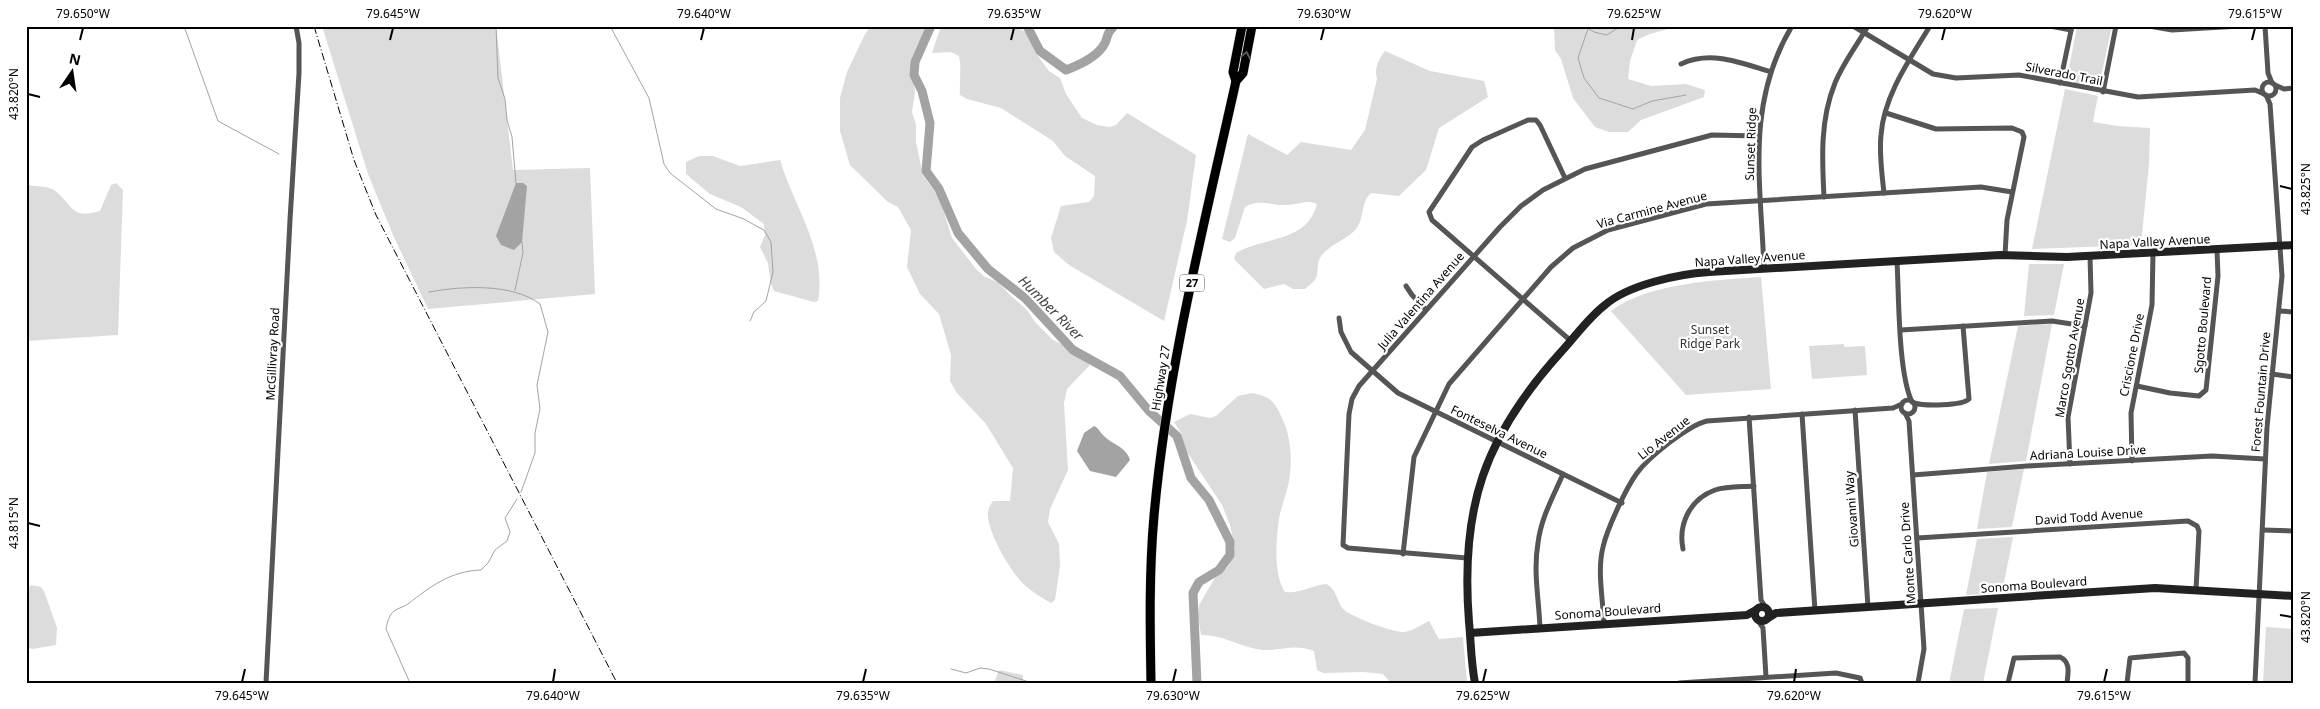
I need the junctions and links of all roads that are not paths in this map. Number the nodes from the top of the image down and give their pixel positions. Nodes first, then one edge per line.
1 (296, 26) edge
2 (1242, 26) edge
3 (1252, 26) edge
4 (1792, 26) edge
5 (1853, 26) edge
6 (1868, 26) edge
7 (1930, 26) edge
8 (2050, 26) edge
9 (2116, 26) edge
10 (2149, 26) edge
11 (2240, 26) edge
12 (2266, 26) edge
13 (2072, 28) edge
14 (1864, 33) junction
15 (1910, 60) junction
16 (1681, 64) dead end
17 (1771, 72) junction
18 (2268, 73) junction
19 (1236, 81) junction
20 (2060, 83) junction
21 (2274, 84) junction
22 (2264, 85) junction
23 (2284, 88) junction
24 (2294, 88) edge
25 (2255, 90) junction
26 (2103, 92) junction
27 (2274, 94) junction
28 (2265, 95) junction
29 (2270, 104) junction
30 (1886, 113) junction
31 (1759, 136) junction
32 (1565, 178) junction
33 (2012, 192) junction
34 (1884, 193) junction
35 (1824, 197) junction
36 (1760, 201) junction
37 (2280, 245) junction
38 (2294, 245) edge
39 (2217, 250) junction
40 (2153, 253) junction
41 (2005, 255) junction
42 (1474, 256) junction
43 (2090, 256) junction
44 (1897, 261) junction
45 (1764, 269) junction
46 (1406, 286) dead end
47 (1522, 299) junction
48 (1426, 310) junction
49 (2279, 310) junction
50 (2294, 312) edge
51 (1339, 318) dead end
52 (1963, 326) junction
53 (2085, 326) junction
54 (1901, 330) junction
55 (1571, 342) junction
56 (1372, 371) junction
57 (2272, 374) junction
58 (2294, 376) edge
59 (2137, 386) junction
60 (1907, 392) junction
61 (1903, 403) junction
62 (1913, 403) junction
63 (1924, 406) junction
64 (1892, 408) junction
65 (1855, 410) junction
66 (1435, 412) junction
67 (1913, 412) junction
68 (1904, 413) junction
69 (1802, 414) junction
70 (1749, 417) junction
71 (1909, 421) junction
72 (1496, 442) junction
73 (2266, 459) junction
74 (2132, 461) junction
75 (2070, 464) junction
76 (1563, 474) junction
77 (1912, 475) junction
78 (1754, 486) junction
79 (1622, 503) junction
80 (2263, 530) junction
81 (2294, 531) edge
82 (1917, 538) junction
83 (1683, 549) dead end
84 (1403, 554) junction
85 (1467, 558) junction
86 (2196, 590) junction
87 (2259, 594) junction
88 (2294, 596) edge
89 (1761, 600) junction
90 (1921, 604) junction
91 (1868, 607) junction
92 (1766, 609) junction
93 (1815, 610) junction
94 (1776, 613) junction
95 (1756, 614) junction
96 (1767, 618) junction
97 (1604, 624) junction
98 (1540, 628) junction
99 (1763, 628) junction
100 (1470, 633) junction
101 (1766, 677) junction
102 (266, 683) edge
103 (1151, 683) edge
104 (1475, 683) edge
105 (1679, 683) edge
106 (1862, 683) edge
107 (1918, 683) edge
108 (2008, 683) edge
109 (2067, 683) edge
110 (2127, 683) edge
111 (2188, 683) edge
112 (2255, 683) edge

1 - 102 street, McGillivray Road
2 - 19 main road, Highway 27 / 27
19 -> 3 main road, Highway 27 / 27
4 - 17 street, Sunset Ridge
5 - 14 street, Silverado Trail
6 - 14 street
7 - 15 street
8 - 13 street
9 - 26 street
10 - 11 street
12 - 18 street
13 - 20 street
14 - 15 street, Silverado Trail
14 - 35 street
15 - 20 street, Silverado Trail
15 - 30 street
16 - 17 street
17 - 31 street, Sunset Ridge
18 - 21 street
18 - 22 street
19 - 103 main road, Highway 27 / 27
20 - 26 street, Silverado Trail
21 - 22 street, Silverado Trail
21 - 23 street
21 - 27 street
22 - 25 street, Silverado Trail
22 - 28 street
23 - 24 street
23 - 27 street
25 - 26 street, Silverado Trail
25 - 28 street, Silverado Trail
27 - 28 street
27 - 29 street, Forest Fountain Drive
28 - 29 street, Forest Fountain Drive
29 - 37 street, Forest Fountain Drive
30 - 33 street
30 - 34 street
31 - 32 street, Julia Valentina Avenue
31 - 36 street, Sunset Ridge
32 - 42 street, Julia Valentina Avenue
32 - 42 street
33 - 34 street, Via Carmine Avenue
33 - 41 street
34 - 35 street, Via Carmine Avenue
35 - 36 street, Via Carmine Avenue
36 - 45 street, Sunset Ridge
36 - 47 street, Via Carmine Avenue
37 - 38 street, Napa Valley Avenue
37 - 39 street, Napa Valley Avenue
37 - 49 street, Forest Fountain Drive
39 - 40 street, Napa Valley Avenue
39 - 59 street, Sgotto Boulevard
40 - 43 street, Napa Valley Avenue
40 - 59 street, Criscione Drive
41 - 43 street, Napa Valley Avenue
41 - 44 street, Napa Valley Avenue
42 - 47 street
42 - 48 street, Julia Valentina Avenue
43 - 53 street, Marco Sgotto Avenue
44 - 45 street, Napa Valley Avenue
44 - 54 street
45 - 55 street, Napa Valley Avenue
46 - 48 street
47 - 55 street
47 - 66 street, Via Carmine Avenue
48 - 56 street, Julia Valentina Avenue
49 - 50 street
49 - 57 street, Forest Fountain Drive
51 - 56 street, Fonteselva Avenue
52 - 53 street
52 - 54 street
52 - 63 street
53 - 75 street, Marco Sgotto Avenue
54 - 60 street
55 - 72 street, Napa Valley Avenue
56 - 66 street, Fonteselva Avenue
56 - 84 street, Julia Valentina Avenue
57 - 58 street
57 - 73 street, Forest Fountain Drive
59 - 74 street, Criscione Drive
60 - 61 street
60 - 62 street
61 - 62 street
61 - 64 street, Lio Avenue
61 - 68 street, Monte Carlo Drive
62 - 63 street
62 - 67 street
63 - 67 street
64 - 65 street, Lio Avenue
64 - 68 street, Lio Avenue
65 - 69 street, Lio Avenue
65 - 91 street, Giovanni Way
66 - 72 street, Fonteselva Avenue
66 - 84 street, Via Carmine Avenue
67 - 68 street, Lio Avenue
67 - 71 street, Monte Carlo Drive
68 - 71 street, Monte Carlo Drive
69 - 70 street, Lio Avenue
69 - 93 street
70 - 78 street
70 - 79 street, Lio Avenue
71 - 77 street, Monte Carlo Drive
72 - 76 street, Fonteselva Avenue
72 - 85 street, Napa Valley Avenue
73 - 74 street, Adriana Louise Drive
73 - 80 street, Forest Fountain Drive
74 - 75 street, Adriana Louise Drive
75 - 77 street, Adriana Louise Drive
76 - 79 street, Fonteselva Avenue
76 - 98 street
77 - 82 street, Monte Carlo Drive
78 - 83 street
78 - 89 street
79 - 97 street, Lio Avenue
80 - 81 street
80 - 87 street, Forest Fountain Drive
82 - 86 street, David Todd Avenue
82 - 90 street, Monte Carlo Drive
84 - 85 street, Julia Valentina Avenue
85 - 100 street, Napa Valley Avenue
86 - 87 street, Sonoma Boulevard
86 - 90 street, Sonoma Boulevard
87 - 88 street, Sonoma Boulevard
87 - 112 street, Forest Fountain Drive
89 - 92 street
89 - 95 street
90 - 91 street, Sonoma Boulevard
90 - 107 street, Monte Carlo Drive
91 - 93 street, Sonoma Boulevard
92 - 94 street, Sonoma Boulevard
92 - 95 street
92 - 96 street
93 - 94 street, Sonoma Boulevard
94 - 96 street, Sonoma Boulevard
95 - 96 street
95 - 97 street, Sonoma Boulevard
95 - 99 street
96 - 99 street
97 - 98 street, Sonoma Boulevard
98 - 100 street, Sonoma Boulevard
99 - 101 street
100 - 104 street, Napa Valley Avenue
101 - 105 street
101 - 106 street
108 - 109 street
110 - 111 street

